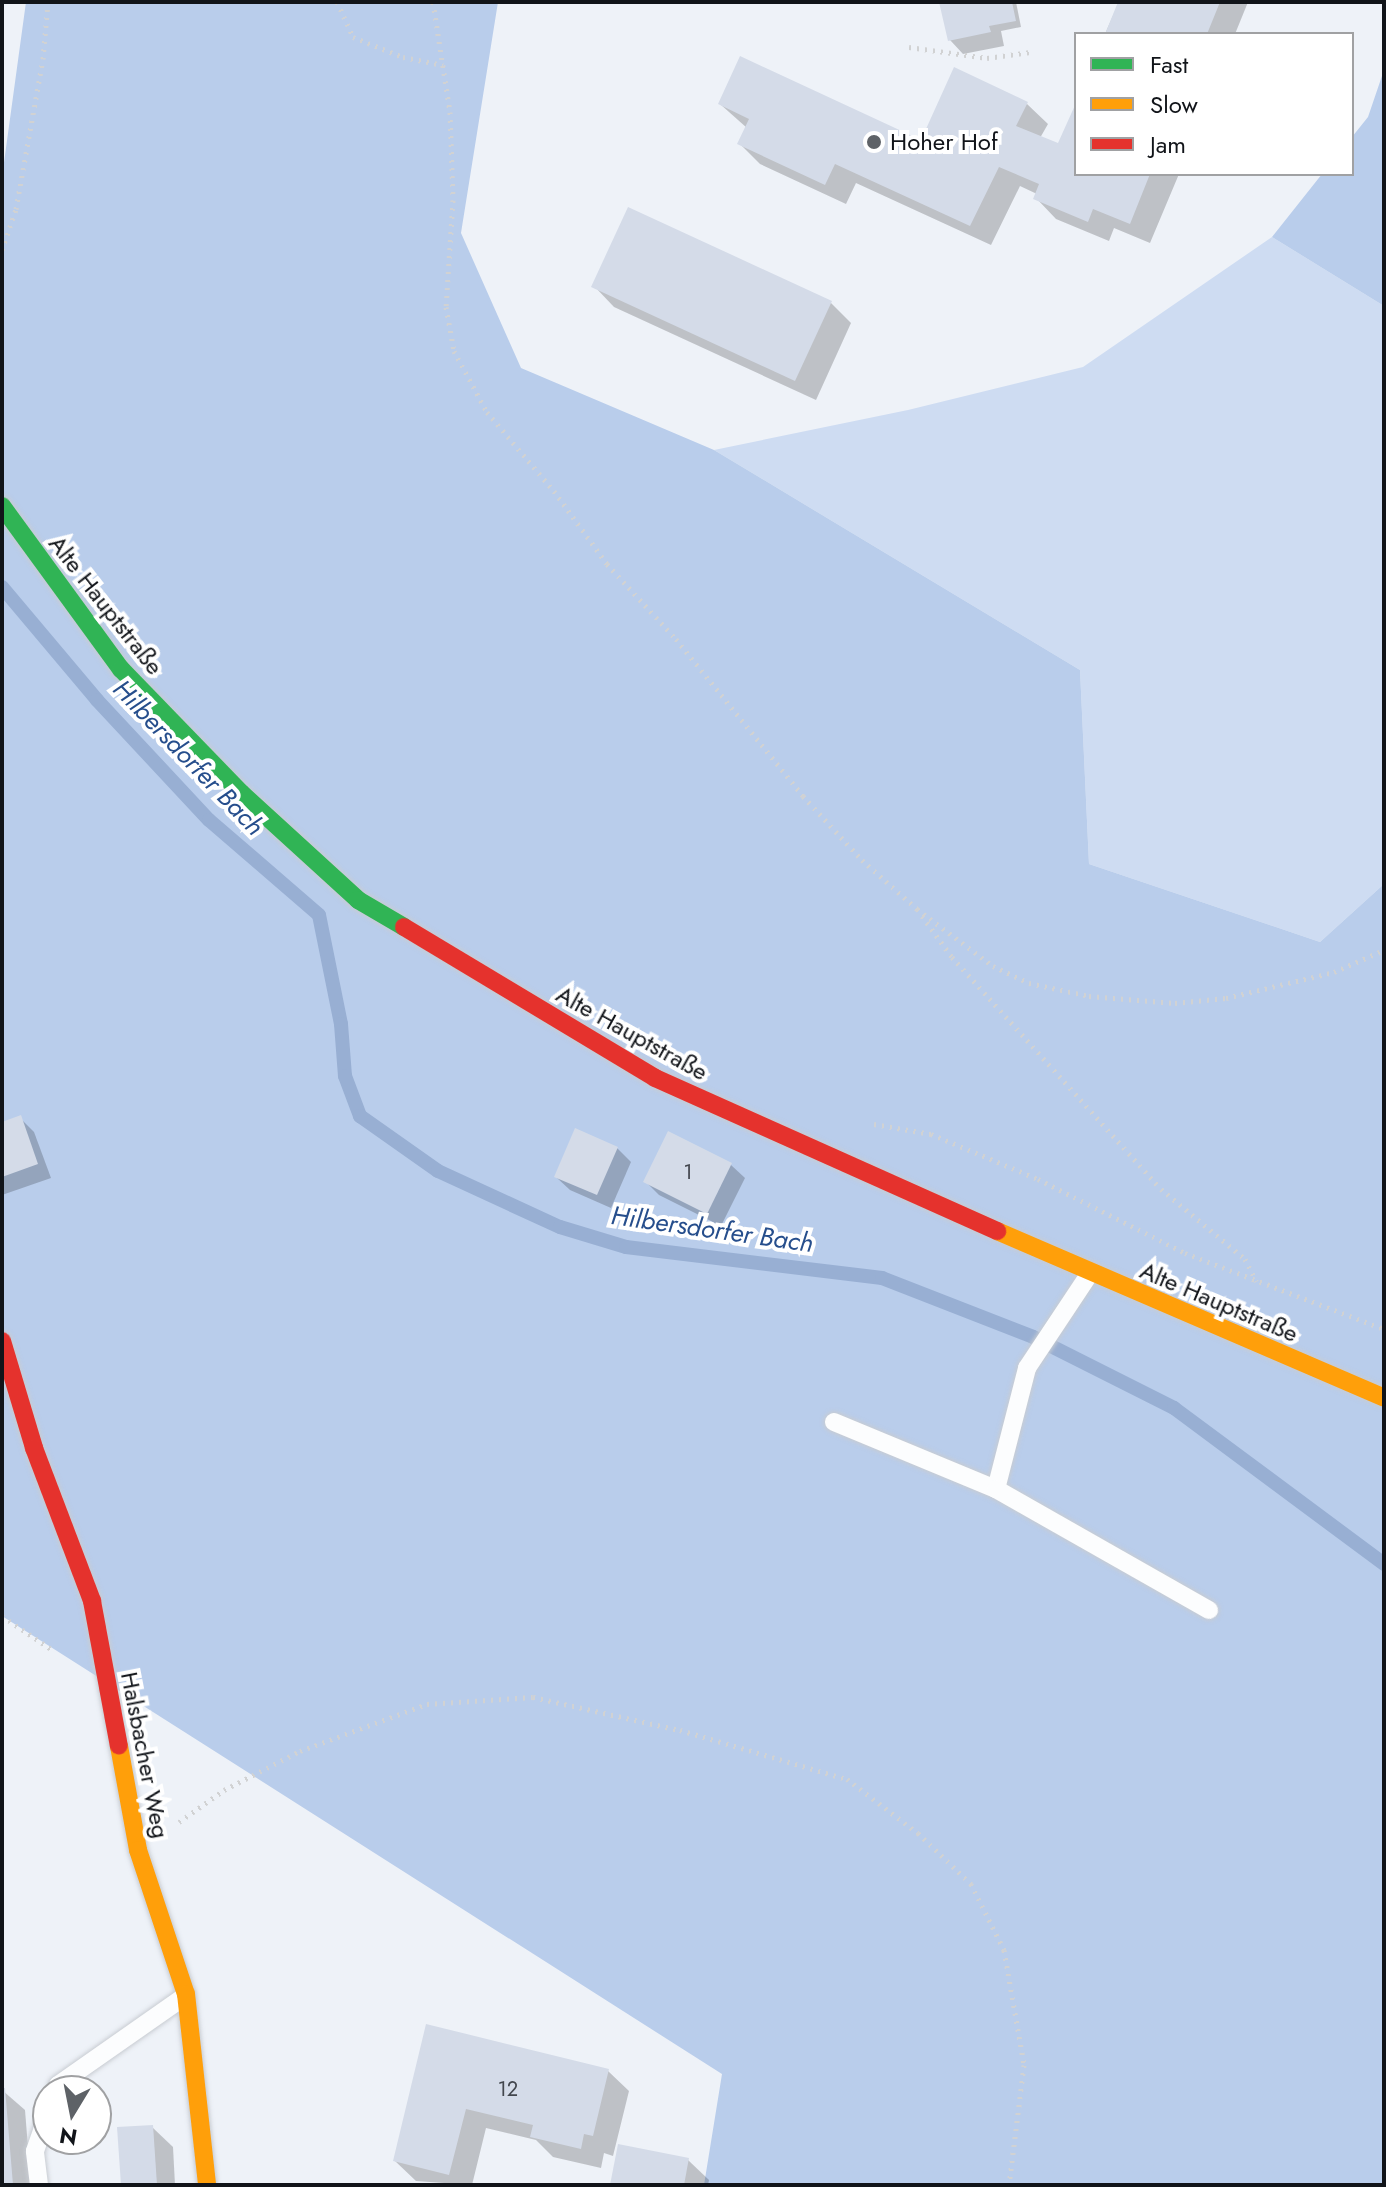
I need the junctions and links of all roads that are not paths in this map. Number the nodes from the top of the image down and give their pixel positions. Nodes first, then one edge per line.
1 (2, 506) edge
2 (1090, 1273) junction
3 (2, 1341) edge
4 (1384, 1398) edge
5 (834, 1422) dead end
6 (996, 1489) junction
7 (1209, 1610) dead end
8 (186, 1994) junction
9 (72, 2075) edge
10 (35, 2155) edge
11 (39, 2185) edge
12 (207, 2185) edge

1 - 2 main road, Alte Hauptstraße
2 - 4 main road, Alte Hauptstraße
2 - 6 lane
3 - 8 main road, Halsbacher Weg
5 - 6 lane
6 - 7 lane
8 - 9 lane
8 - 12 main road, Halsbacher Weg
10 - 11 lane

